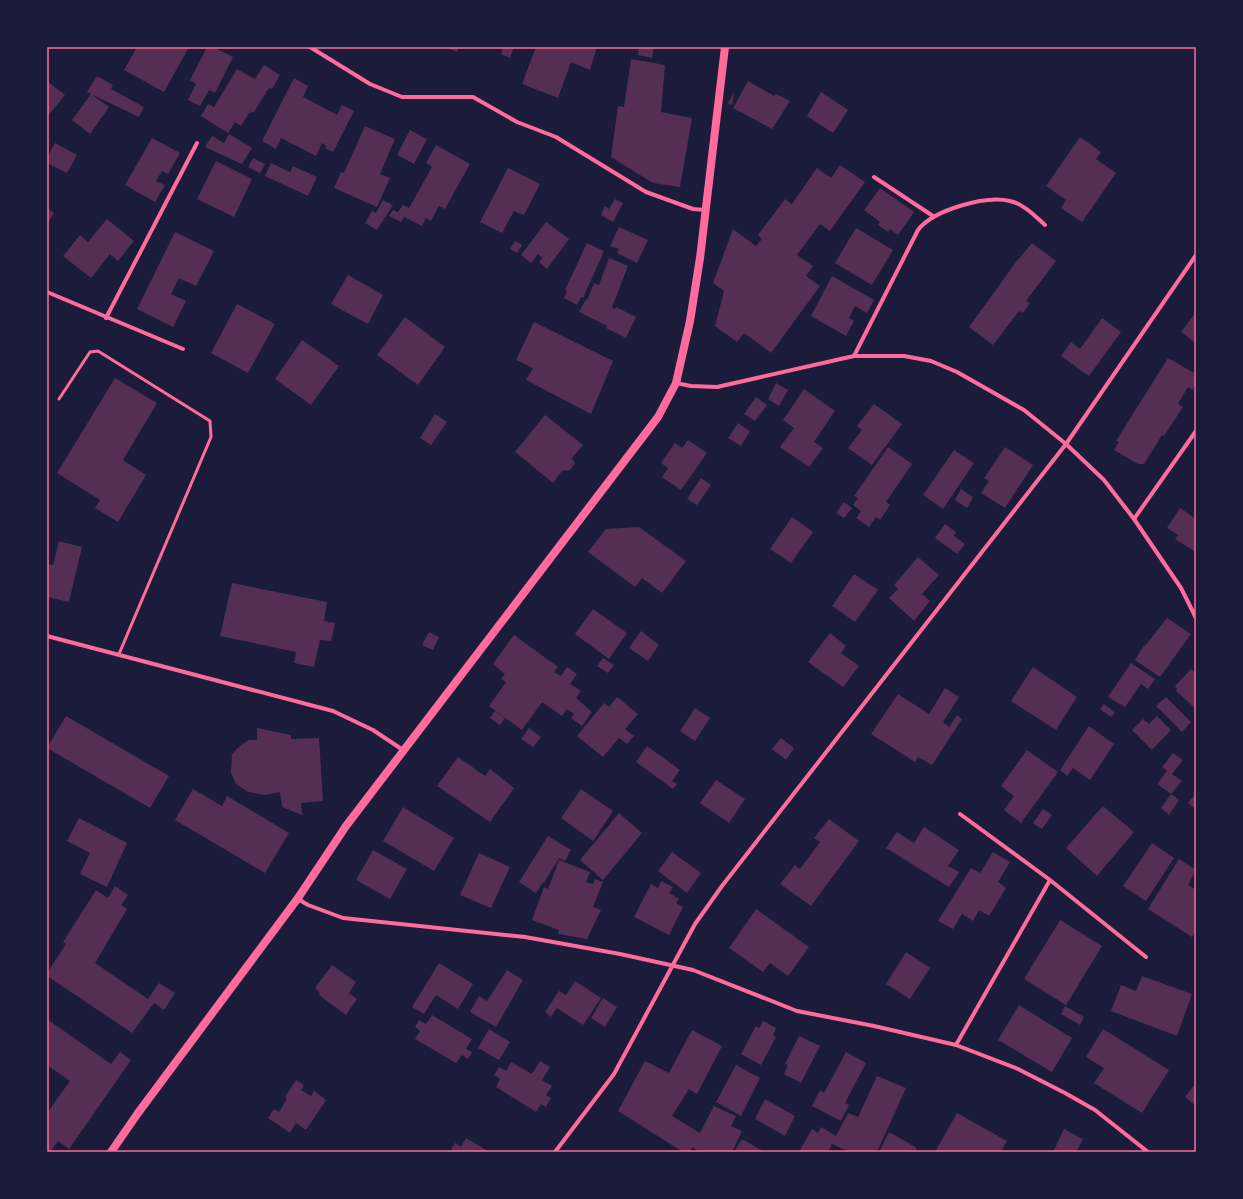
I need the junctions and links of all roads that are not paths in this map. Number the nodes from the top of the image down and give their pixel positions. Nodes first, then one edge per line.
1 (310, 47) edge
2 (725, 47) edge
3 (197, 143) dead end
4 (874, 177) dead end
5 (705, 210) junction
6 (933, 216) junction
7 (1045, 225) dead end
8 (1196, 255) edge
9 (47, 292) edge
10 (106, 318) junction
11 (183, 349) dead end
12 (854, 356) junction
13 (676, 383) junction
14 (59, 399) dead end
15 (1196, 431) edge
16 (1066, 444) junction
17 (1134, 519) junction
18 (1196, 618) edge
19 (47, 636) edge
20 (119, 654) junction
21 (403, 750) junction
22 (960, 814) dead end
23 (1050, 880) junction
24 (298, 898) junction
25 (1146, 957) dead end
26 (672, 966) junction
27 (956, 1045) junction
28 (111, 1152) edge
29 (555, 1152) edge
30 (1148, 1152) edge

1 - 5 street
2 - 5 main road
3 - 10 street
4 - 6 street
5 - 13 main road
6 - 7 street
6 - 12 street
8 - 16 street
9 - 10 street
10 - 11 street
12 - 13 street
12 - 16 street
13 - 21 main road
14 - 20 lane
15 - 17 street
16 - 17 street
16 - 26 street
17 - 18 street
19 - 20 street
20 - 21 street
21 - 24 main road
22 - 23 street
23 - 25 street
23 - 27 street
24 - 26 street
24 - 28 main road
26 - 27 street
26 - 29 street
27 - 30 street

